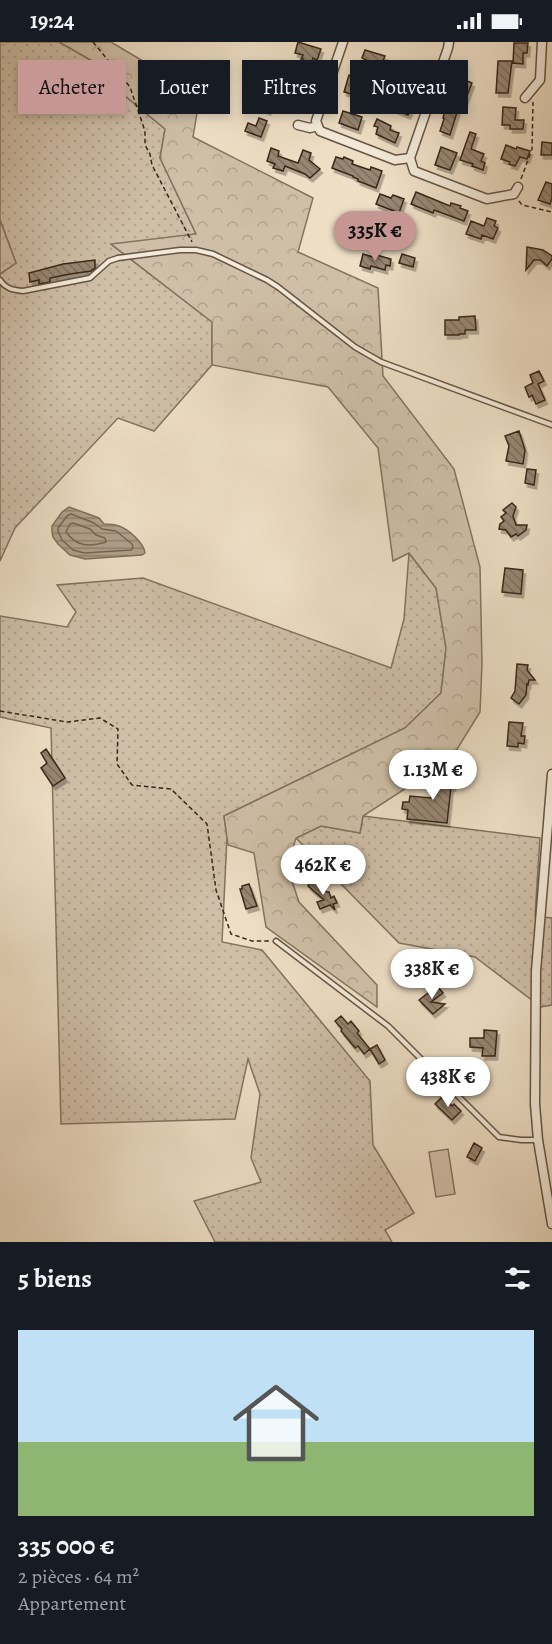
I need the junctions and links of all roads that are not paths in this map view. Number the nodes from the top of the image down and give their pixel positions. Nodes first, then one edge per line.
1 (343, 42) edge
2 (449, 42) edge
3 (542, 42) edge
4 (527, 95) road end
5 (298, 125) dead end
6 (319, 128) junction
7 (410, 158) junction
8 (516, 190) road end
9 (0, 280) edge
10 (552, 425) edge
11 (552, 774) edge
12 (276, 941) road end
13 (538, 1140) junction
14 (552, 1224) edge

1 - 6 street
2 - 7 street
3 - 4 street
5 - 6 street
6 - 7 street
7 - 8 street
9 - 10 lane
11 - 13 street
12 - 13 lane
13 - 14 street

